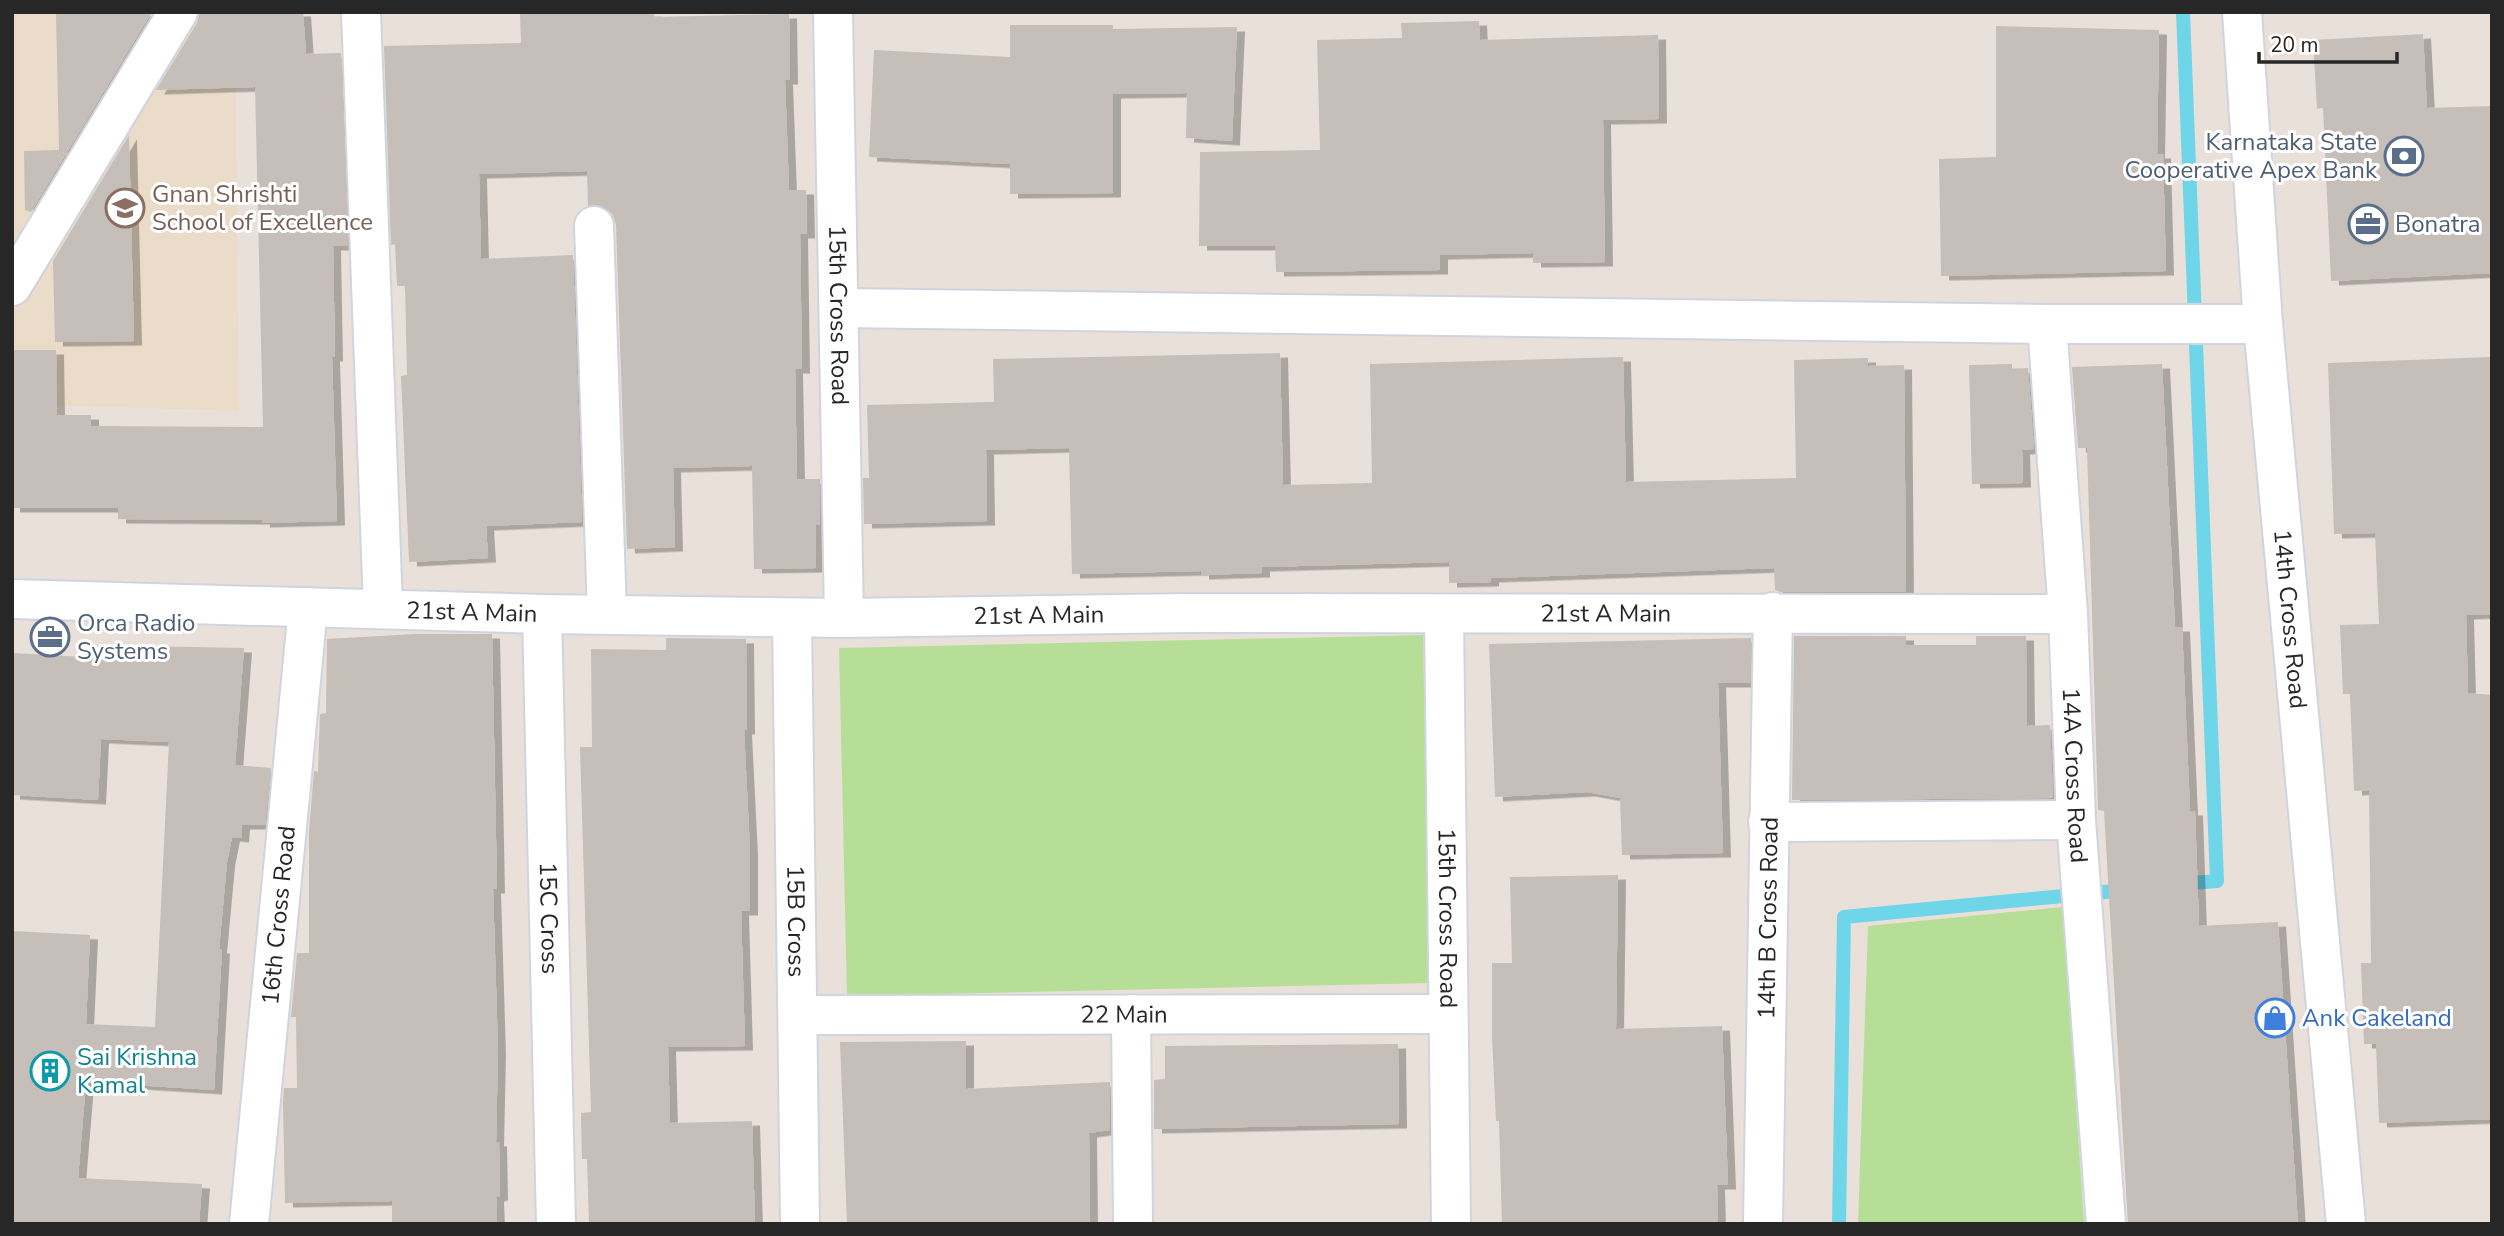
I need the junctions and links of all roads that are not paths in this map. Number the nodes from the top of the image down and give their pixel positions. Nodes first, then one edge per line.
1 (178, 12) edge
2 (361, 12) edge
3 (833, 12) edge
4 (2242, 12) edge
5 (594, 226) dead end
6 (12, 286) edge
7 (839, 308) junction
8 (2047, 324) junction
9 (2263, 324) junction
10 (12, 599) edge
11 (308, 607) junction
12 (383, 608) junction
13 (1773, 612) junction
14 (542, 614) junction
15 (607, 614) junction
16 (1444, 614) junction
17 (2068, 614) junction
18 (792, 618) junction
19 (844, 618) junction
20 (2076, 820) junction
21 (1768, 822) junction
22 (1130, 1014) junction
23 (1448, 1014) junction
24 (798, 1015) junction
25 (248, 1224) edge
26 (556, 1224) edge
27 (800, 1224) edge
28 (1133, 1224) edge
29 (1451, 1224) edge
30 (1763, 1224) edge
31 (2106, 1224) edge
32 (2346, 1224) edge

1 - 6 street
2 - 12 street
3 - 7 street, 15th Cross Road
4 - 9 street, 14th Cross Road
5 - 15 street
7 - 8 street
7 - 19 street, 15th Cross Road
8 - 9 street
8 - 17 street, 14A Cross Road
9 - 32 street, 14th Cross Road
10 - 11 street, 21st A Main
11 - 12 street, 21st A Main
11 - 25 street, 16th Cross Road
12 - 14 street, 21st A Main
13 - 16 street, 21st A Main
13 - 17 street, 21st A Main
13 - 21 street, 14th B Cross Road
14 - 15 street, 21st A Main
14 - 26 street, 15C Cross
15 - 18 street, 21st A Main
16 - 19 street, 21st A Main
16 - 23 street, 15th Cross Road
17 - 20 street, 14A Cross Road
18 - 19 street, 21st A Main
18 - 24 street, 15B Cross
20 - 21 street
20 - 31 street, 14A Cross Road
21 - 30 street, 14th B Cross Road
22 - 23 street, 22 Main
22 - 24 street, 22 Main
22 - 28 street
23 - 29 street, 15th Cross Road
24 - 27 street, 15B Cross

